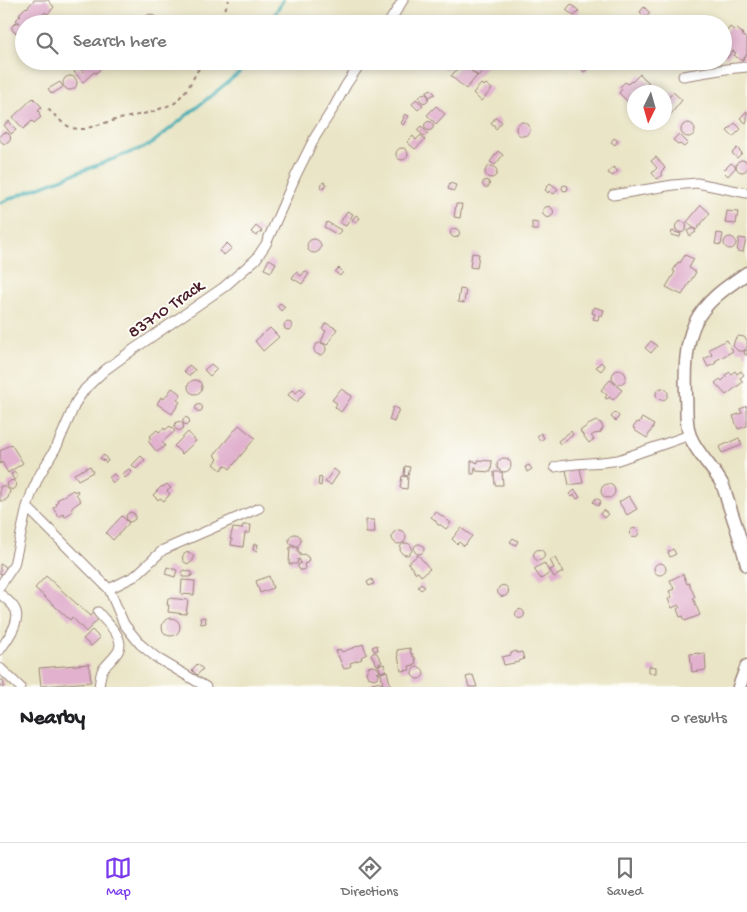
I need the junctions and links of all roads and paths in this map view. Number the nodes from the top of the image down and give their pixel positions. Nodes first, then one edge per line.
1 (229, 0) edge
2 (403, 0) edge
3 (223, 15) edge
4 (394, 15) edge
5 (747, 67) edge
6 (732, 68) edge
7 (198, 70) edge
8 (356, 70) edge
9 (720, 70) edge
10 (683, 76) dead end
11 (48, 109) dead end
12 (747, 193) edge
13 (613, 195) dead end
14 (747, 273) edge
15 (690, 435) junction
16 (555, 467) dead end
17 (26, 507) junction
18 (258, 508) dead end
19 (747, 564) edge
20 (0, 586) edge
21 (109, 589) junction
22 (0, 594) edge
23 (98, 612) dead end
24 (0, 650) edge
25 (747, 667) edge
26 (0, 668) edge
27 (20, 687) edge
28 (99, 687) edge
29 (206, 687) edge
30 (739, 687) edge

1 - 3 path
2 - 4 street
5 - 6 street
7 - 11 path
8 - 17 street, 83710 Track
9 - 10 street
12 - 13 street
14 - 15 street
15 - 16 street
15 - 19 street
17 - 20 street, 83710 Track
17 - 21 street
18 - 21 street
21 - 29 street
22 - 24 street
23 - 28 street
25 - 30 street
26 - 27 street

